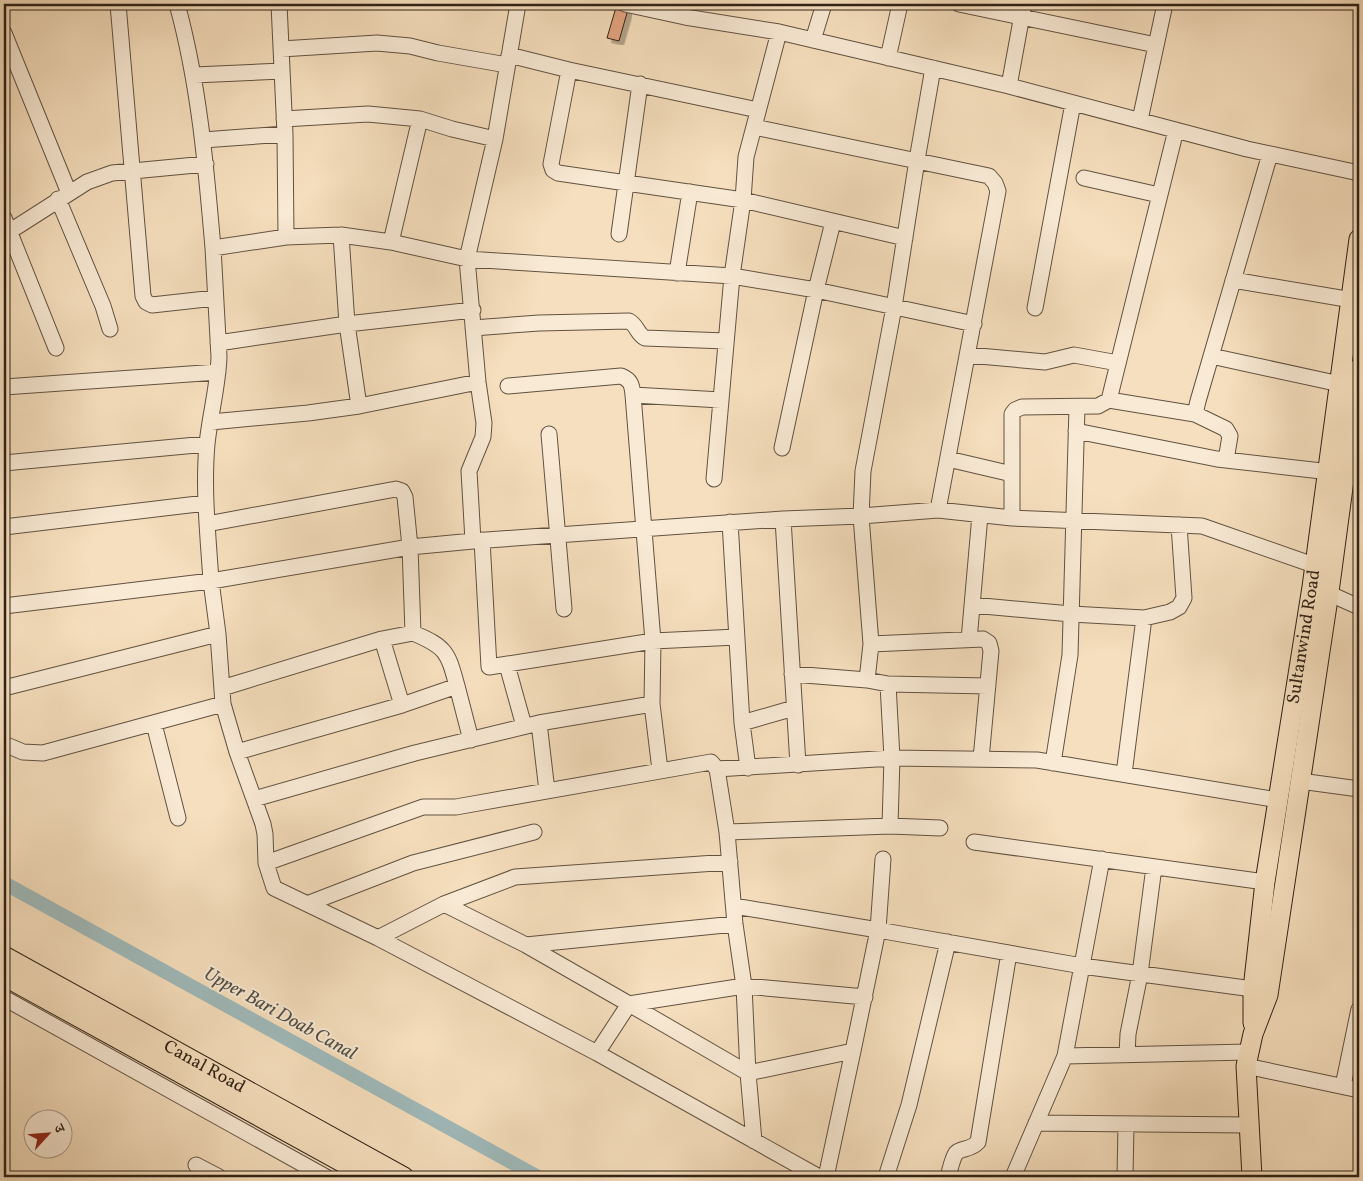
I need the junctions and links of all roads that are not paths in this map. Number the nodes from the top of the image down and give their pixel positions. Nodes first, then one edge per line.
1 (118, 4) edge
2 (176, 4) edge
3 (279, 4) edge
4 (518, 4) edge
5 (625, 4) edge
6 (824, 4) edge
7 (900, 4) edge
8 (959, 4) edge
9 (1164, 4) edge
10 (1023, 10) edge
11 (779, 32) junction
12 (4, 33) edge
13 (814, 40) junction
14 (1156, 45) junction
15 (281, 49) junction
16 (888, 58) junction
17 (508, 60) junction
18 (933, 68) junction
19 (569, 70) junction
20 (282, 71) junction
21 (194, 75) junction
22 (640, 84) junction
23 (1008, 86) junction
24 (1073, 103) junction
25 (758, 110) junction
26 (420, 119) junction
27 (1140, 120) junction
28 (284, 127) junction
29 (754, 127) junction
30 (1176, 130) junction
31 (495, 139) junction
32 (203, 140) junction
33 (1270, 154) junction
34 (917, 160) junction
35 (206, 164) junction
36 (132, 172) junction
37 (1359, 173) edge
38 (1084, 178) dead end
39 (626, 182) junction
40 (690, 192) junction
41 (1160, 195) junction
42 (64, 196) junction
43 (742, 200) junction
44 (4, 218) edge
45 (833, 222) junction
46 (7, 234) edge
47 (619, 234) dead end
48 (341, 235) junction
49 (286, 237) junction
50 (905, 238) junction
51 (1359, 239) edge
52 (391, 242) junction
53 (213, 248) junction
54 (467, 259) junction
55 (1357, 272) edge
56 (677, 273) junction
57 (732, 276) junction
58 (1233, 280) junction
59 (816, 290) junction
60 (215, 298) junction
61 (1352, 300) junction
62 (894, 308) junction
63 (1035, 308) dead end
64 (473, 310) junction
65 (347, 324) junction
66 (974, 324) junction
67 (473, 328) junction
68 (110, 329) dead end
69 (726, 341) junction
70 (218, 343) junction
71 (56, 348) dead end
72 (968, 355) junction
73 (1211, 356) junction
74 (1118, 363) junction
75 (1359, 368) edge
76 (218, 372) junction
77 (478, 382) junction
78 (1340, 384) junction
79 (508, 386) dead end
80 (4, 387) edge
81 (633, 395) junction
82 (721, 400) junction
83 (1109, 400) junction
84 (359, 406) junction
85 (1077, 406) junction
86 (1195, 414) junction
87 (211, 422) junction
88 (1076, 431) junction
89 (549, 434) dead end
90 (208, 444) junction
91 (782, 448) dead end
92 (948, 459) junction
93 (1226, 460) junction
94 (4, 464) edge
95 (1336, 472) junction
96 (1012, 474) junction
97 (714, 479) dead end
98 (206, 503) junction
99 (938, 510) junction
100 (980, 515) junction
101 (860, 516) junction
102 (1012, 518) junction
103 (783, 519) junction
104 (1074, 521) junction
105 (730, 522) junction
106 (207, 524) junction
107 (1179, 525) junction
108 (4, 527) edge
109 (643, 529) junction
110 (558, 534) junction
111 (478, 540) junction
112 (410, 547) junction
113 (1323, 569) junction
114 (211, 581) junction
115 (1320, 590) junction
116 (972, 605) junction
117 (4, 606) edge
118 (1359, 607) edge
119 (564, 609) dead end
120 (1071, 614) junction
121 (1144, 618) junction
122 (413, 633) junction
123 (218, 634) junction
124 (737, 637) junction
125 (382, 639) junction
126 (969, 640) junction
127 (653, 641) junction
128 (871, 644) junction
129 (507, 664) junction
130 (792, 674) junction
131 (867, 680) junction
132 (888, 684) junction
133 (458, 686) junction
134 (988, 686) junction
135 (4, 688) edge
136 (222, 688) junction
137 (223, 704) junction
138 (402, 704) junction
139 (652, 704) junction
140 (794, 708) junction
141 (539, 723) junction
142 (742, 723) junction
143 (154, 724) junction
144 (524, 726) junction
145 (471, 740) junction
146 (4, 744) edge
147 (237, 752) junction
148 (892, 758) junction
149 (981, 759) junction
150 (1053, 763) junction
151 (798, 764) junction
152 (748, 768) junction
153 (717, 769) junction
154 (660, 770) junction
155 (1124, 774) junction
156 (1300, 781) junction
157 (1359, 789) edge
158 (547, 791) junction
159 (254, 799) junction
160 (1278, 800) junction
161 (178, 818) dead end
162 (890, 826) junction
163 (940, 828) dead end
164 (534, 832) dead end
165 (727, 832) junction
166 (974, 842) dead end
167 (883, 859) dead end
168 (1102, 859) junction
169 (730, 862) junction
170 (266, 863) junction
171 (1154, 866) junction
172 (1265, 882) junction
173 (307, 904) junction
174 (444, 904) junction
175 (734, 906) junction
176 (735, 924) junction
177 (878, 930) junction
178 (378, 938) junction
179 (948, 942) junction
180 (526, 945) junction
181 (1009, 954) junction
182 (4, 956) edge
183 (1082, 966) junction
184 (1140, 974) junction
185 (4, 976) edge
186 (744, 986) junction
187 (1253, 990) junction
188 (864, 996) junction
189 (4, 998) edge
190 (629, 1004) junction
191 (1359, 1008) edge
192 (1253, 1034) junction
193 (853, 1051) junction
194 (597, 1053) junction
195 (1127, 1055) junction
196 (1065, 1056) junction
197 (1248, 1059) junction
198 (748, 1073) junction
199 (1344, 1086) junction
200 (1359, 1090) edge
201 (1036, 1123) junction
202 (1126, 1124) junction
203 (1249, 1125) junction
204 (754, 1141) junction
205 (196, 1165) dead end
206 (219, 1177) edge
207 (326, 1177) edge
208 (369, 1177) edge
209 (404, 1177) edge
210 (819, 1177) edge
211 (826, 1177) edge
212 (886, 1177) edge
213 (948, 1177) edge
214 (1013, 1177) edge
215 (1125, 1177) edge
216 (1252, 1177) edge

1 - 36 street
2 - 21 street
3 - 15 street
4 - 17 street
5 - 11 street
6 - 13 street
7 - 16 street
8 - 10 street
9 - 14 street
10 - 14 street
10 - 23 street
11 - 13 street
11 - 25 street
12 - 42 street
13 - 16 street
14 - 27 street
15 - 17 street
15 - 20 street
16 - 18 street
17 - 19 street
17 - 31 street
18 - 23 street
18 - 34 street
19 - 22 street
19 - 39 street
20 - 21 street
20 - 28 street
21 - 32 street
22 - 25 street
22 - 39 street
23 - 24 street
24 - 27 street
24 - 63 street
25 - 29 street
26 - 28 street
26 - 31 street
26 - 52 street
27 - 30 street
28 - 32 street
28 - 49 street
29 - 34 street
29 - 43 street
30 - 33 street
30 - 41 street
31 - 54 street
32 - 35 street
33 - 37 street
33 - 58 street
34 - 50 street
34 - 66 street
35 - 36 street
35 - 53 street
36 - 42 street
36 - 60 street
38 - 41 street
39 - 40 street
39 - 47 street
40 - 43 street
40 - 56 street
41 - 74 street
42 - 46 street
42 - 68 street
43 - 45 street
43 - 57 street
44 - 46 street
45 - 50 street
45 - 59 street
46 - 71 street
48 - 49 street
48 - 52 street
48 - 65 street
49 - 53 street
50 - 62 street
51 - 55 main road, Sultanwind Road
52 - 54 street
53 - 60 street
54 - 56 street
54 - 64 street
55 - 61 main road, Sultanwind Road
56 - 57 street
57 - 59 street
57 - 69 street
58 - 61 street
58 - 73 street
59 - 62 street
59 - 91 street
60 - 70 street
61 - 78 main road, Sultanwind Road
62 - 66 street
62 - 101 street
64 - 65 street
64 - 67 street
65 - 70 street
65 - 84 street
66 - 72 street
67 - 69 street
67 - 77 street
69 - 82 street
70 - 76 street
72 - 74 street
72 - 92 street
73 - 78 street
73 - 86 street
74 - 83 street
75 - 95 main road
76 - 80 street
76 - 87 street
77 - 84 street
77 - 111 street
78 - 95 main road, Sultanwind Road
79 - 81 street
81 - 82 street
81 - 109 street
82 - 97 street
83 - 85 street
83 - 86 street
84 - 87 street
85 - 88 street
85 - 96 street
86 - 93 street
87 - 90 street
88 - 93 street
88 - 104 street
89 - 110 street
90 - 94 street
90 - 98 street
92 - 96 street
92 - 99 street
93 - 95 street
95 - 113 main road, Sultanwind Road
96 - 102 street
98 - 106 street
98 - 108 street
99 - 100 street
99 - 101 street
100 - 102 street
100 - 116 street
101 - 103 street
101 - 128 street
102 - 104 street
103 - 105 street
103 - 130 street
104 - 107 street
104 - 120 street
105 - 109 street
105 - 124 street
106 - 112 street
106 - 114 street
107 - 113 street
107 - 121 street
109 - 110 street
109 - 127 street
110 - 111 street
110 - 119 street
111 - 112 street
111 - 129 street
112 - 114 street
112 - 122 street
113 - 115 main road, Sultanwind Road
114 - 117 street
114 - 123 street
115 - 118 street
115 - 156 main road
115 - 160 main road, Sultanwind Road
116 - 120 street
116 - 126 street
120 - 121 street
120 - 150 street
121 - 155 street
122 - 125 street
122 - 133 street
123 - 135 street
123 - 136 street
124 - 127 street
124 - 142 street
125 - 136 street
125 - 138 street
126 - 128 street
126 - 134 street
127 - 129 street
127 - 139 street
128 - 131 street
129 - 144 street
130 - 131 street
130 - 140 street
131 - 132 street
132 - 134 street
132 - 148 street
133 - 138 street
133 - 145 street
134 - 149 street
136 - 137 street
137 - 143 street
137 - 147 street
138 - 147 street
139 - 141 street
139 - 154 street
140 - 142 street
140 - 151 street
141 - 144 street
141 - 158 street
142 - 152 street
143 - 146 street
143 - 161 street
144 - 145 street
145 - 159 street
147 - 159 street
148 - 149 street
148 - 151 street
148 - 162 street
149 - 150 street
150 - 155 street
151 - 152 street
152 - 153 street
153 - 154 street
153 - 165 street
154 - 158 street
155 - 160 street
156 - 157 street
156 - 192 main road
158 - 170 street
159 - 170 street
160 - 172 main road, Sultanwind Road
162 - 163 street
162 - 165 street
164 - 173 street
165 - 169 street
166 - 168 street
167 - 177 street
168 - 171 street
168 - 183 street
169 - 174 street
169 - 175 street
170 - 173 street
171 - 172 street
171 - 184 street
172 - 187 main road, Sultanwind Road
173 - 178 street
174 - 178 street
174 - 180 street
175 - 176 street
175 - 177 street
176 - 180 street
176 - 186 street
177 - 179 street
177 - 188 street
178 - 194 street
179 - 181 street
179 - 212 street
180 - 190 street
181 - 183 street
181 - 213 street
182 - 209 main road, Canal Road
183 - 184 street
183 - 196 street
184 - 187 street
184 - 195 street
185 - 208 main road, Canal Road
186 - 188 street
186 - 190 street
186 - 198 street
187 - 192 main road, Sultanwind Road
188 - 193 street
189 - 207 street
190 - 194 street
190 - 198 street
191 - 199 street
192 - 197 main road
193 - 198 street
193 - 211 street
194 - 204 street
195 - 196 street
195 - 197 street
196 - 201 street
197 - 199 street
197 - 203 main road
198 - 204 street
199 - 200 street
201 - 202 street
201 - 214 street
202 - 203 street
202 - 215 street
203 - 216 main road
204 - 210 street
205 - 206 street

